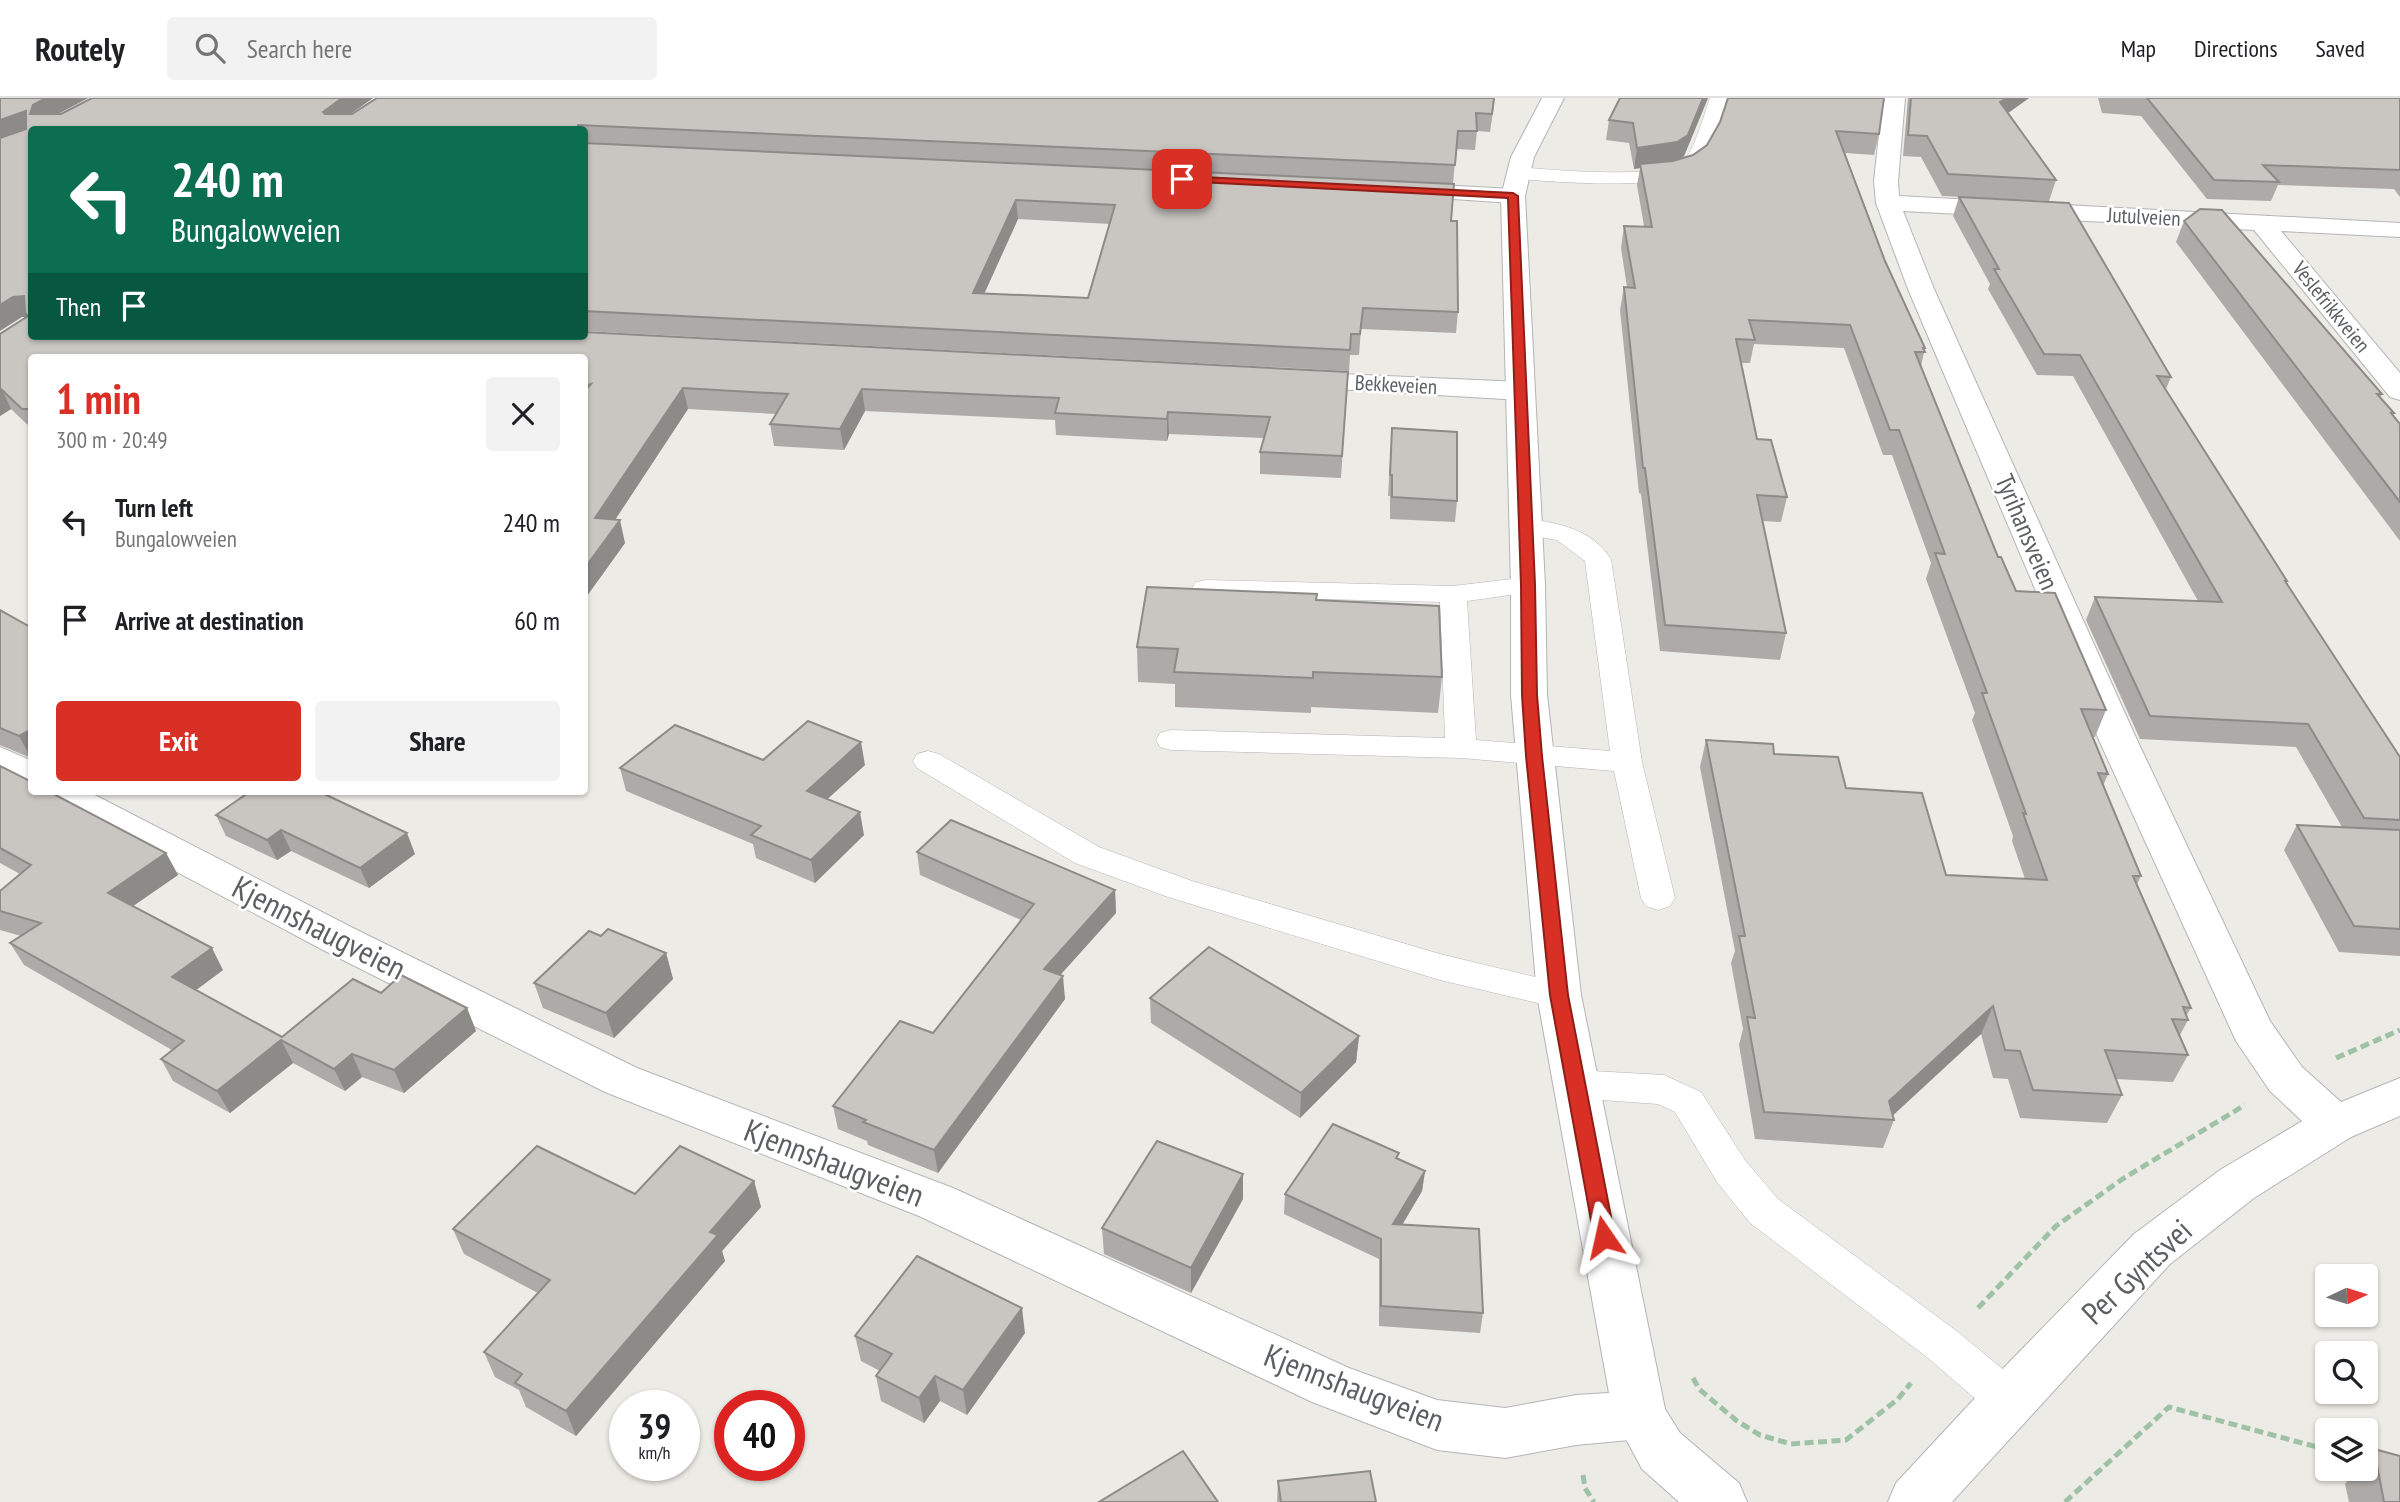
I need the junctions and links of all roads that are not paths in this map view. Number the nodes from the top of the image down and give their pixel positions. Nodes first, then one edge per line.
1 (1553, 98) edge
2 (1719, 98) edge
3 (1895, 98) edge
4 (1514, 184) junction
5 (1375, 189) edge
6 (1888, 203) junction
7 (2262, 224) junction
8 (2400, 230) edge
9 (1276, 379) edge
10 (2396, 381) edge
11 (1521, 391) junction
12 (1526, 527) junction
13 (1528, 585) junction
14 (1206, 588) edge
15 (1453, 594) junction
16 (1171, 740) dead end
17 (1461, 748) junction
18 (1534, 756) junction
19 (0, 760) edge
20 (928, 761) dead end
21 (1627, 762) junction
22 (28, 775) edge
23 (65, 795) edge
24 (1658, 898) dead end
25 (1559, 995) junction
26 (1574, 1084) junction
27 (2400, 1096) edge
28 (2335, 1124) junction
29 (2008, 1400) junction
30 (1640, 1415) junction
31 (1719, 1502) edge
32 (1916, 1502) edge

1 - 4 street
2 - 4 lane
3 - 6 street, Tyrihansveien
4 - 5 street
4 - 11 street
6 - 7 street, Jutulveien
6 - 28 street, Tyrihansveien
7 - 8 street, Jutulveien
7 - 10 street, Veslefrikkveien
9 - 11 street, Bekkeveien
11 - 12 street
12 - 13 street
12 - 21 lane
13 - 15 lane
13 - 18 street
14 - 15 lane
15 - 17 lane
16 - 17 lane
17 - 18 lane
18 - 21 lane
18 - 25 street
19 - 22 street
20 - 25 lane
21 - 24 lane
23 - 30 street, Kjennshaugveien
25 - 26 street
26 - 29 lane
26 - 30 street
27 - 28 street, Per Gyntsvei
28 - 29 street, Per Gyntsvei
29 - 32 street, Per Gyntsvei
30 - 31 street

